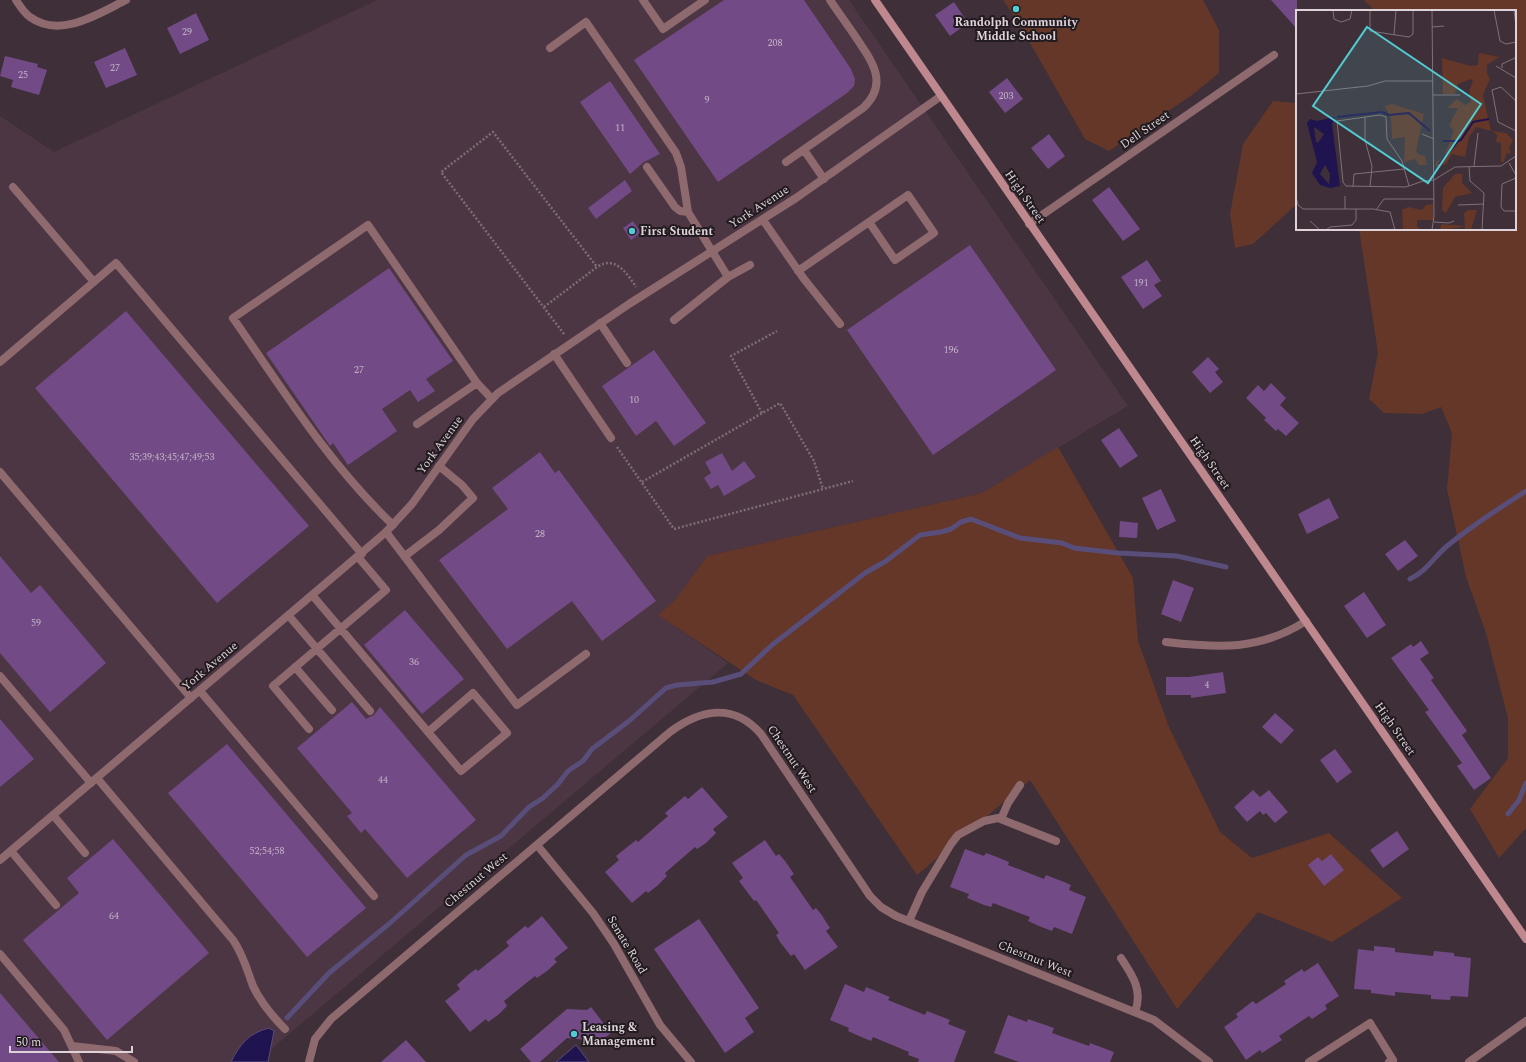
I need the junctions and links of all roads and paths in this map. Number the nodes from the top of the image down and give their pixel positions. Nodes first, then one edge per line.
1 (16, 0) edge
2 (126, 0) edge
3 (643, 0) edge
4 (705, 0) edge
5 (830, 0) edge
6 (875, 0) edge
7 (550, 48) dead end
8 (1274, 55) dead end
9 (941, 96) junction
10 (804, 150) junction
11 (786, 162) dead end
12 (647, 167) dead end
13 (824, 179) junction
14 (14, 187) dead end
15 (688, 212) junction
16 (763, 220) junction
17 (868, 222) junction
18 (1029, 224) junction
19 (712, 252) junction
20 (750, 265) dead end
21 (597, 267) junction
22 (798, 271) junction
23 (728, 277) junction
24 (94, 282) junction
25 (641, 296) junction
26 (544, 307) junction
27 (674, 320) dead end
28 (600, 323) junction
29 (840, 324) dead end
30 (777, 331) dead end
31 (570, 343) junction
32 (554, 354) junction
33 (0, 362) edge
34 (627, 363) dead end
35 (477, 383) junction
36 (492, 399) junction
37 (762, 413) junction
38 (417, 424) dead end
39 (611, 438) joint
40 (439, 466) junction
41 (0, 472) edge
42 (853, 481) dead end
43 (642, 482) junction
44 (823, 489) junction
45 (393, 525) junction
46 (386, 532) junction
47 (360, 556) junction
48 (405, 556) junction
49 (313, 596) junction
50 (289, 616) junction
51 (1306, 621) junction
52 (341, 629) junction
53 (1166, 642) dead end
54 (317, 648) junction
55 (586, 654) dead end
56 (295, 667) junction
57 (0, 676) edge
58 (200, 691) junction
59 (191, 698) junction
60 (332, 710) dead end
61 (370, 711) dead end
62 (309, 729) dead end
63 (428, 732) junction
64 (94, 781) junction
65 (1020, 785) dead end
66 (53, 815) junction
67 (1001, 819) junction
68 (1056, 841) dead end
69 (537, 844) junction
70 (11, 851) junction
71 (85, 853) dead end
72 (0, 860) edge
73 (374, 896) dead end
74 (56, 904) dead end
75 (909, 921) junction
76 (1526, 939) edge
77 (0, 954) edge
78 (1121, 958) dead end
79 (1135, 1012) junction
80 (1526, 1021) edge
81 (285, 1029) dead end
82 (72, 1046) junction
83 (80, 1062) edge
84 (134, 1062) edge
85 (309, 1062) edge
86 (691, 1062) edge
87 (1209, 1062) edge
88 (1309, 1062) edge
89 (1390, 1062) edge
90 (1469, 1062) edge

1 - 2 street
3 - 4 street
5 - 10 street
6 - 9 main road, High Street
7 - 15 street
8 - 18 street, Dell Street
9 - 13 street, York Avenue
9 - 18 main road, High Street
10 - 11 street
10 - 13 street
12 - 15 street
13 - 16 street, York Avenue
14 - 24 street
15 - 19 street
16 - 19 street, York Avenue
16 - 22 street
17 - 17 street
17 - 22 street
18 - 51 main road, High Street
19 - 23 street
19 - 25 street, York Avenue
20 - 23 street
21 - 25 path
21 - 26 path
21 - 26 path
22 - 29 street
23 - 27 street
24 - 33 street
24 - 47 street
25 - 28 street, York Avenue
26 - 31 path
28 - 31 street, York Avenue
28 - 34 street
30 - 37 path
31 - 32 street, York Avenue
32 - 36 street, York Avenue
32 - 39 street
35 - 36 street
35 - 38 street
35 - 45 street
36 - 40 street, York Avenue
37 - 43 path
37 - 44 path
39 - 43 path
40 - 45 street, York Avenue
40 - 48 street
41 - 59 street
42 - 44 path
43 - 44 path
45 - 46 street, York Avenue
46 - 47 street, York Avenue
46 - 48 street
47 - 49 street, York Avenue
47 - 52 street
48 - 55 street
49 - 50 street, York Avenue
49 - 52 street
50 - 54 street
50 - 58 street, York Avenue
51 - 53 street
51 - 76 main road, High Street
52 - 54 street
52 - 63 street
54 - 56 street
54 - 61 street
56 - 60 street
56 - 62 street
57 - 64 street
58 - 59 street, York Avenue
58 - 73 street
59 - 64 street, York Avenue
63 - 63 street
64 - 66 street, York Avenue
64 - 81 street
65 - 67 street
66 - 70 street, York Avenue
66 - 71 street
67 - 68 street
67 - 75 street
69 - 75 street, Chestnut West
69 - 85 street, Chestnut West
69 - 86 street, Senate Road
70 - 72 street, York Avenue
70 - 74 street
75 - 79 street, Chestnut West
77 - 82 street
78 - 79 street
79 - 87 street, Chestnut West
80 - 90 street
82 - 83 street
82 - 84 street
88 - 89 street

